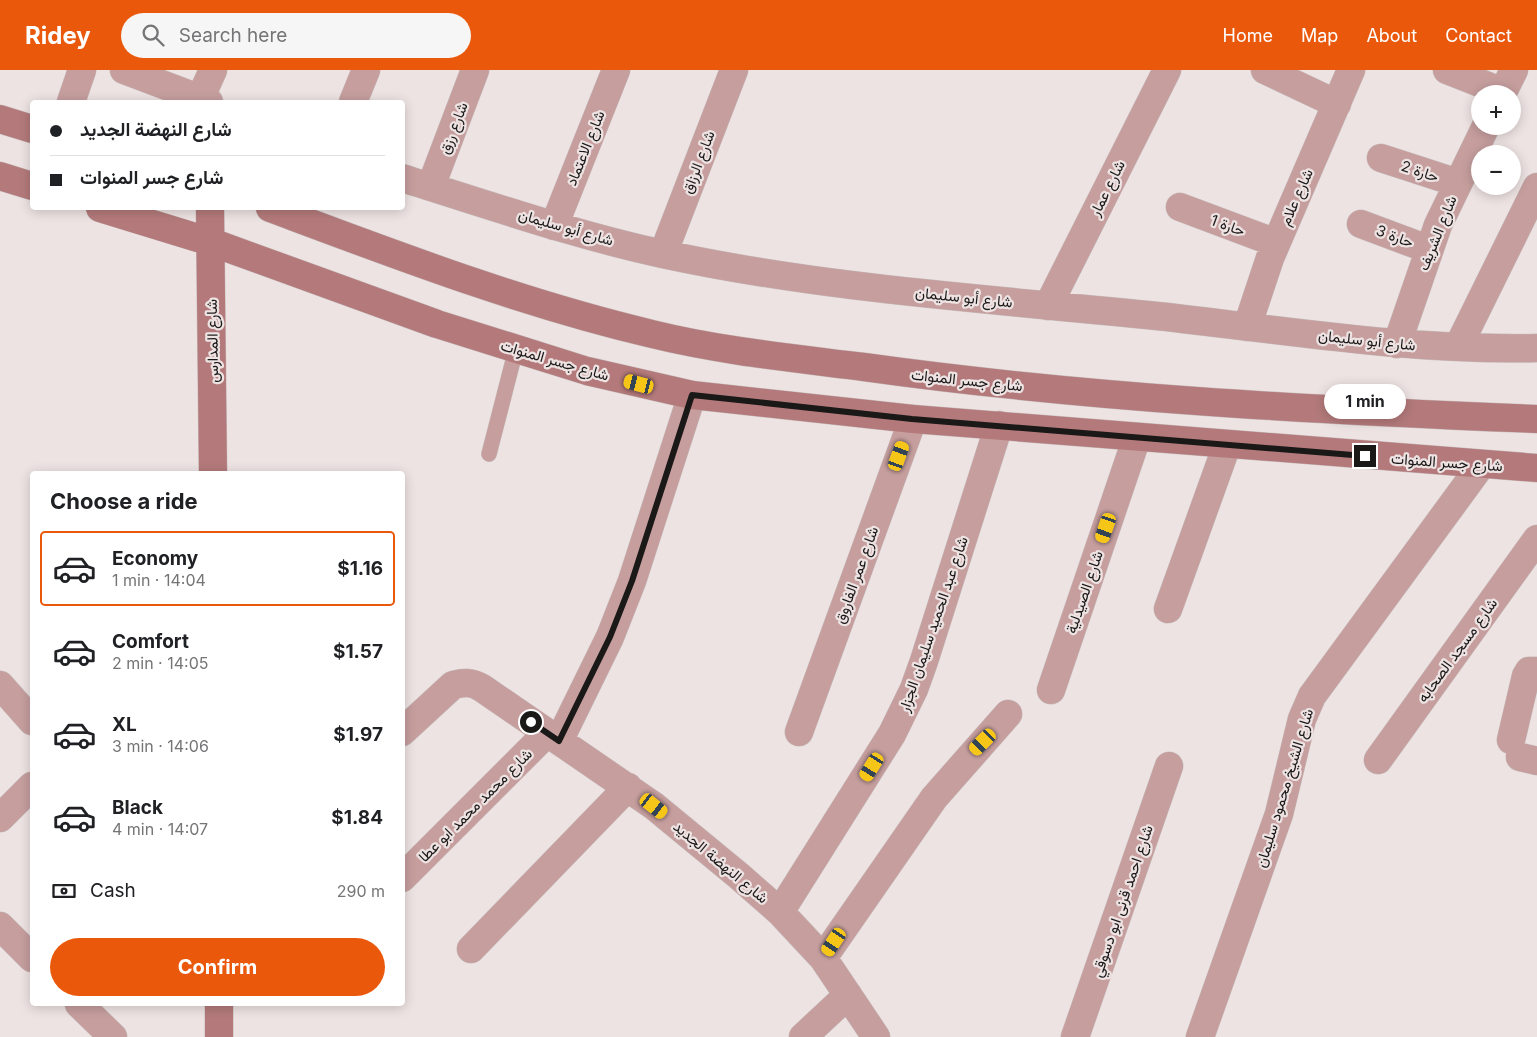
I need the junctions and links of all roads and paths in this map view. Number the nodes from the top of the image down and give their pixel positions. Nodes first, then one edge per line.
1 (82, 70) edge
2 (124, 70) edge
3 (213, 70) edge
4 (366, 70) edge
5 (475, 70) edge
6 (616, 70) edge
7 (734, 70) edge
8 (1166, 70) edge
9 (1265, 70) edge
10 (1351, 70) edge
11 (1447, 70) edge
12 (1506, 85) edge
13 (72, 100) edge
14 (201, 100) edge
15 (204, 100) edge
16 (354, 100) edge
17 (1337, 104) junction
18 (0, 119) edge
19 (30, 128) edge
20 (1482, 135) edge
21 (1381, 158) dead end
22 (0, 176) edge
23 (405, 179) edge
24 (1458, 183) junction
25 (30, 185) edge
26 (431, 186) junction
27 (1537, 187) edge
28 (1180, 207) dead end
29 (106, 210) edge
30 (210, 210) edge
31 (275, 210) edge
32 (1361, 224) dead end
33 (554, 226) junction
34 (210, 242) junction
35 (1276, 242) junction
36 (1428, 249) junction
37 (663, 254) junction
38 (1048, 306) junction
39 (1247, 327) junction
40 (1397, 344) junction
41 (1458, 347) junction
42 (1537, 348) edge
43 (516, 349) junction
44 (692, 395) junction
45 (1537, 418) edge
46 (912, 419) junction
47 (999, 426) junction
48 (1137, 437) junction
49 (1227, 444) junction
50 (489, 454) dead end
51 (1482, 464) junction
52 (1537, 468) edge
53 (214, 471) edge
54 (1537, 539) edge
55 (1168, 608) dead end
56 (1537, 671) edge
57 (1051, 690) dead end
58 (4, 696) edge
59 (1008, 714) dead end
60 (30, 720) edge
61 (405, 729) edge
62 (799, 732) dead end
63 (553, 737) junction
64 (1523, 753) edge
65 (1378, 760) dead end
66 (1169, 766) dead end
67 (628, 787) junction
68 (30, 788) edge
69 (0, 818) edge
70 (405, 875) edge
71 (780, 912) junction
72 (0, 926) edge
73 (471, 949) dead end
74 (30, 956) edge
75 (823, 958) junction
76 (848, 995) junction
77 (81, 1006) edge
78 (219, 1006) edge
79 (872, 1035) edge
80 (113, 1037) edge
81 (219, 1037) edge
82 (803, 1037) edge
83 (1075, 1037) edge
84 (1200, 1037) edge

1 - 13 street
2 - 14 street
3 - 15 street
4 - 16 street
5 - 26 street, شارع رزق
6 - 33 street, شارع الاعتماد
7 - 37 street, شارع الرزاق
8 - 38 street, شارع عمار
9 - 17 street
10 - 17 street, شارع علام
11 - 12 street
17 - 35 street, شارع علام
18 - 19 street
20 - 24 street, شارع الشريف
21 - 24 street, حارة 2
22 - 25 street
23 - 26 street, شارع أبو سليمان
24 - 36 street, شارع الشريف
26 - 33 street, شارع أبو سليمان
27 - 41 street
28 - 35 street, حارة 1
29 - 34 street, شارع جسر المنوات
30 - 34 street, شارع المدارس
31 - 45 street, شارع جسر المنوات
32 - 36 street, حارة 3
33 - 37 street, شارع أبو سليمان
34 - 43 street, شارع جسر المنوات
34 - 53 street, شارع المدارس
35 - 39 street, شارع علام
36 - 40 street, شارع الشريف
37 - 38 street, شارع أبو سليمان
38 - 39 street, شارع أبو سليمان
39 - 40 street, شارع أبو سليمان
40 - 41 street, شارع أبو سليمان
41 - 42 street, شارع أبو سليمان
43 - 44 street, شارع جسر المنوات
43 - 50 lane
44 - 46 street, شارع جسر المنوات
44 - 63 street, شارع محمد محمد ابو عطا
46 - 47 street, شارع جسر المنوات
46 - 62 street, شارع عمر الفاروق
47 - 48 street, شارع جسر المنوات
47 - 71 street, شارع عبد الحميد سليمان الجزار
48 - 49 street, شارع جسر المنوات
48 - 57 street, شارع الصيدلية
49 - 51 street, شارع جسر المنوات
49 - 55 street
51 - 52 street, شارع جسر المنوات
51 - 84 street, شارع الشيخ محمود سليمان
54 - 65 street, شارع مسجد الصحابه
56 - 64 street
58 - 60 street
59 - 75 street
61 - 63 street, شارع النهضة الجديد
63 - 67 street, شارع النهضة الجديد
63 - 70 street, شارع محمد محمد ابو عطا
66 - 83 street, شارع احمد قرنى ابو دسوقي
67 - 71 street, شارع النهضة الجديد
67 - 73 street
68 - 69 street
71 - 75 street, شارع النهضة الجديد
72 - 74 street
75 - 76 street, شارع النهضة الجديد
76 - 79 street, شارع النهضة الجديد
76 - 82 street
77 - 80 street
78 - 81 street

